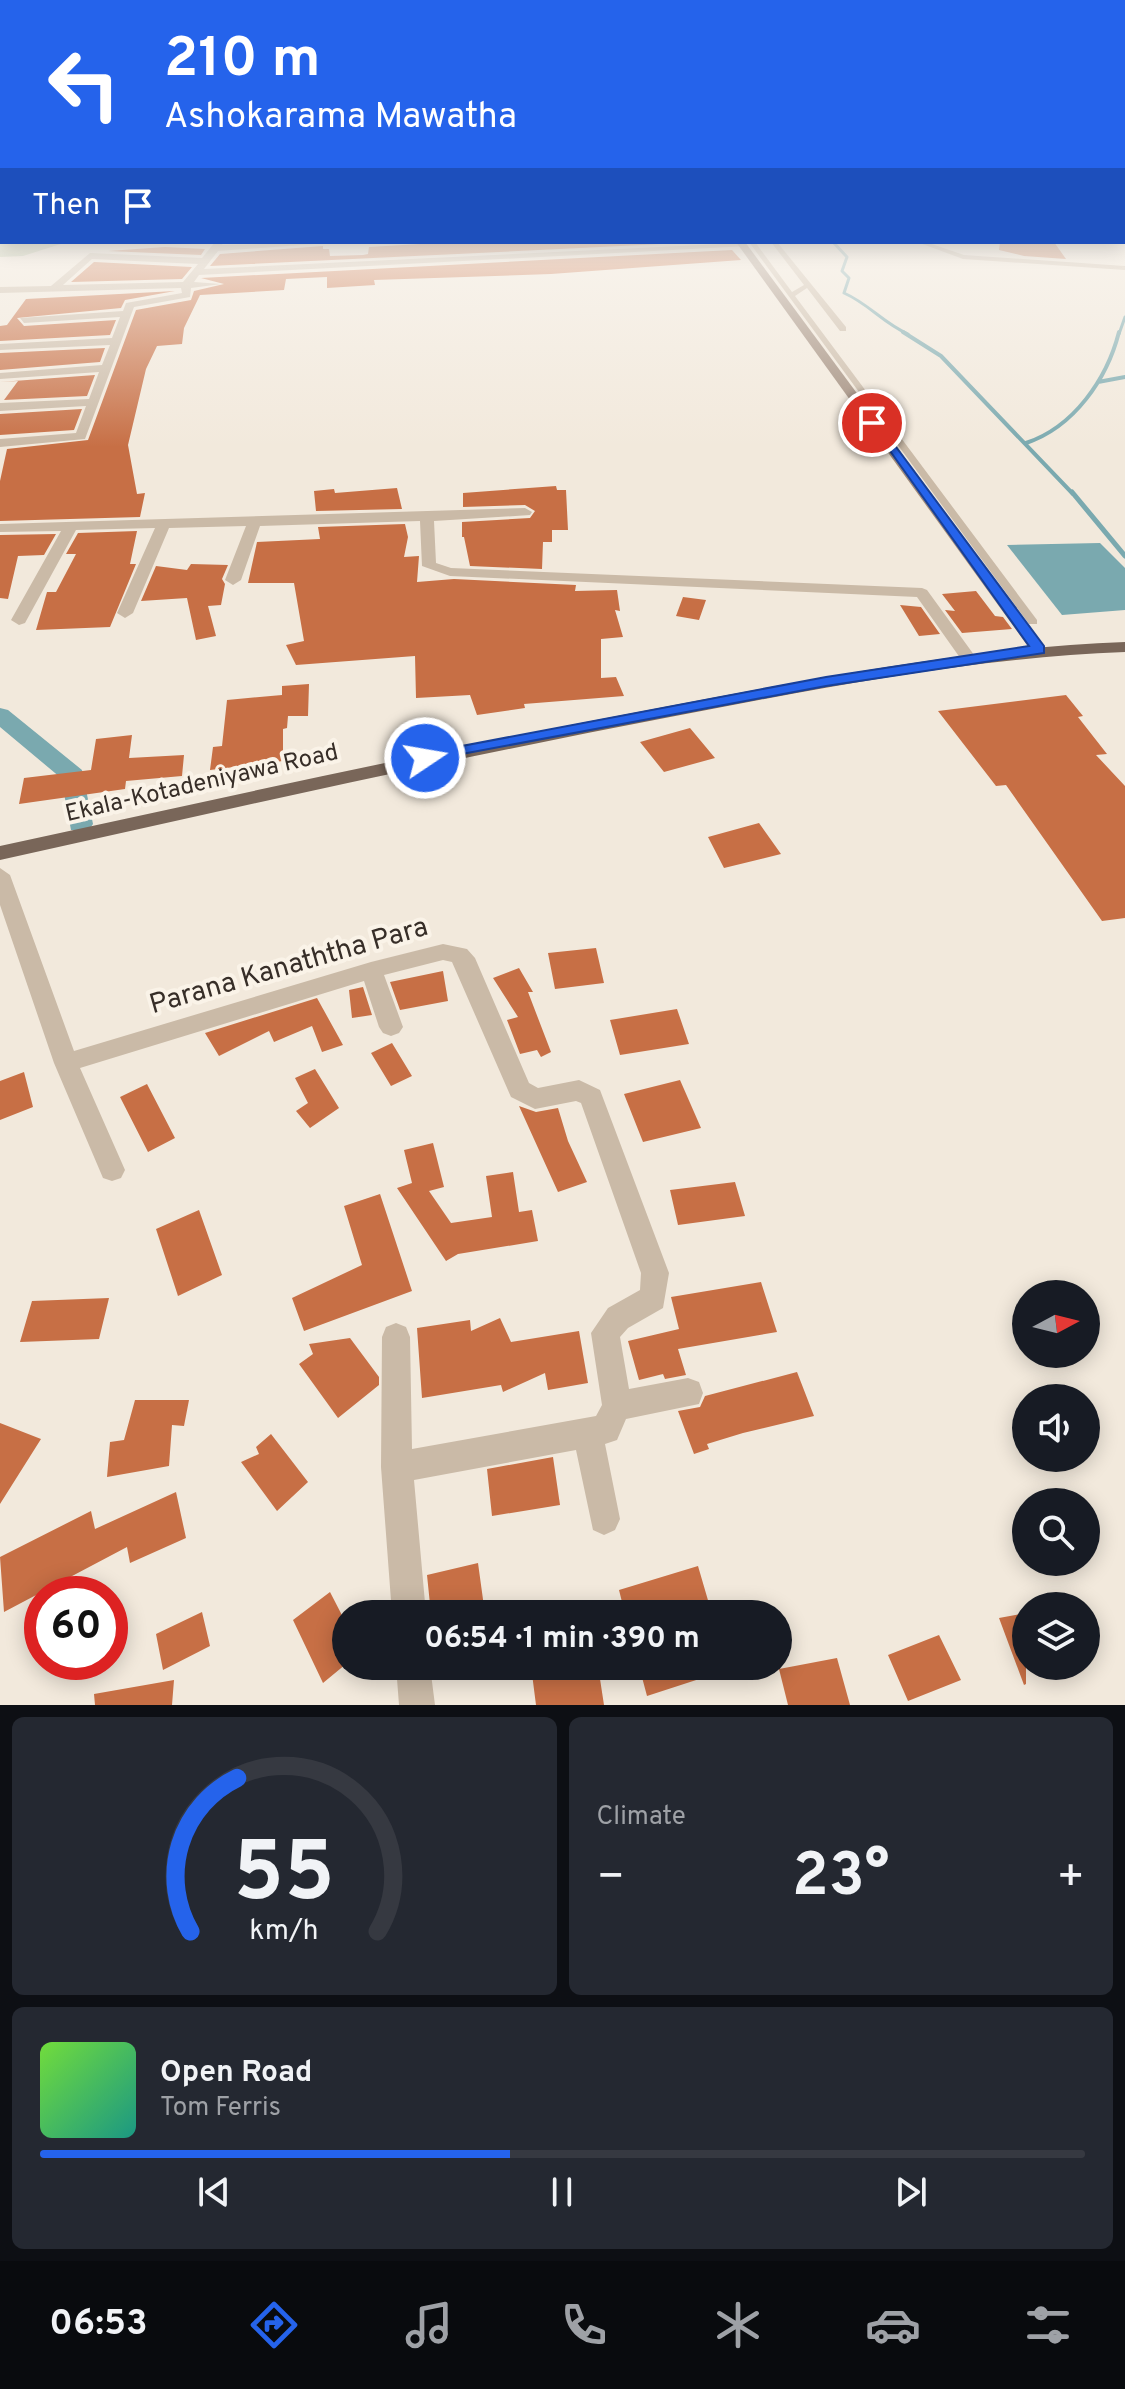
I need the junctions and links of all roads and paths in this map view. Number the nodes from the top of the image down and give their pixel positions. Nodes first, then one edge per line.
1 (55, 288) edge
2 (128, 288) edge
3 (186, 288) edge
4 (777, 288) edge
5 (785, 288) edge
6 (804, 288) edge
7 (810, 288) edge
8 (0, 290) edge
9 (51, 291) junction
10 (792, 295) junction
11 (126, 314) junction
12 (24, 320) dead end
13 (843, 329) dead end
14 (116, 341) junction
15 (0, 347) edge
16 (107, 368) junction
17 (0, 376) edge
18 (94, 402) junction
19 (0, 407) edge
20 (0, 443) edge
21 (525, 512) dead end
22 (427, 517) junction
23 (254, 522) junction
24 (164, 524) junction
25 (71, 526) junction
26 (0, 528) edge
27 (233, 580) dead end
28 (125, 613) dead end
29 (19, 620) dead end
30 (1033, 622) dead end
31 (1125, 647) edge
32 (1038, 649) junction
33 (969, 659) junction
34 (0, 853) edge
35 (0, 875) edge
36 (371, 970) junction
37 (391, 1027) dead end
38 (66, 1063) junction
39 (112, 1170) dead end
40 (396, 1337) dead end
41 (688, 1393) dead end
42 (617, 1406) junction
43 (588, 1433) junction
44 (397, 1467) junction
45 (604, 1519) dead end
46 (408, 1600) edge
47 (414, 1680) edge
48 (417, 1705) edge

1 - 9 street
2 - 9 street
3 - 11 street
4 - 32 street
5 - 10 lane
6 - 10 lane
7 - 13 lane
8 - 9 street
10 - 30 lane
11 - 12 street
11 - 14 street
14 - 15 street
14 - 16 street
16 - 17 street
16 - 18 street
18 - 19 street
18 - 20 street
21 - 22 street
22 - 23 street
22 - 33 street
23 - 24 street
23 - 27 street
24 - 25 street
24 - 28 street
25 - 26 street
25 - 29 street
31 - 32 main road, Ekala-Kotadeniyawa Road
32 - 33 main road, Ekala-Kotadeniyawa Road
33 - 34 main road, Ekala-Kotadeniyawa Road
35 - 38 street
36 - 37 street
36 - 38 street, Parana Kanaththa Para
36 - 42 street, Parana Kanaththa Para
38 - 39 street
40 - 44 street
41 - 42 street
42 - 43 street
43 - 44 street
43 - 45 street
44 - 46 street
47 - 48 street

